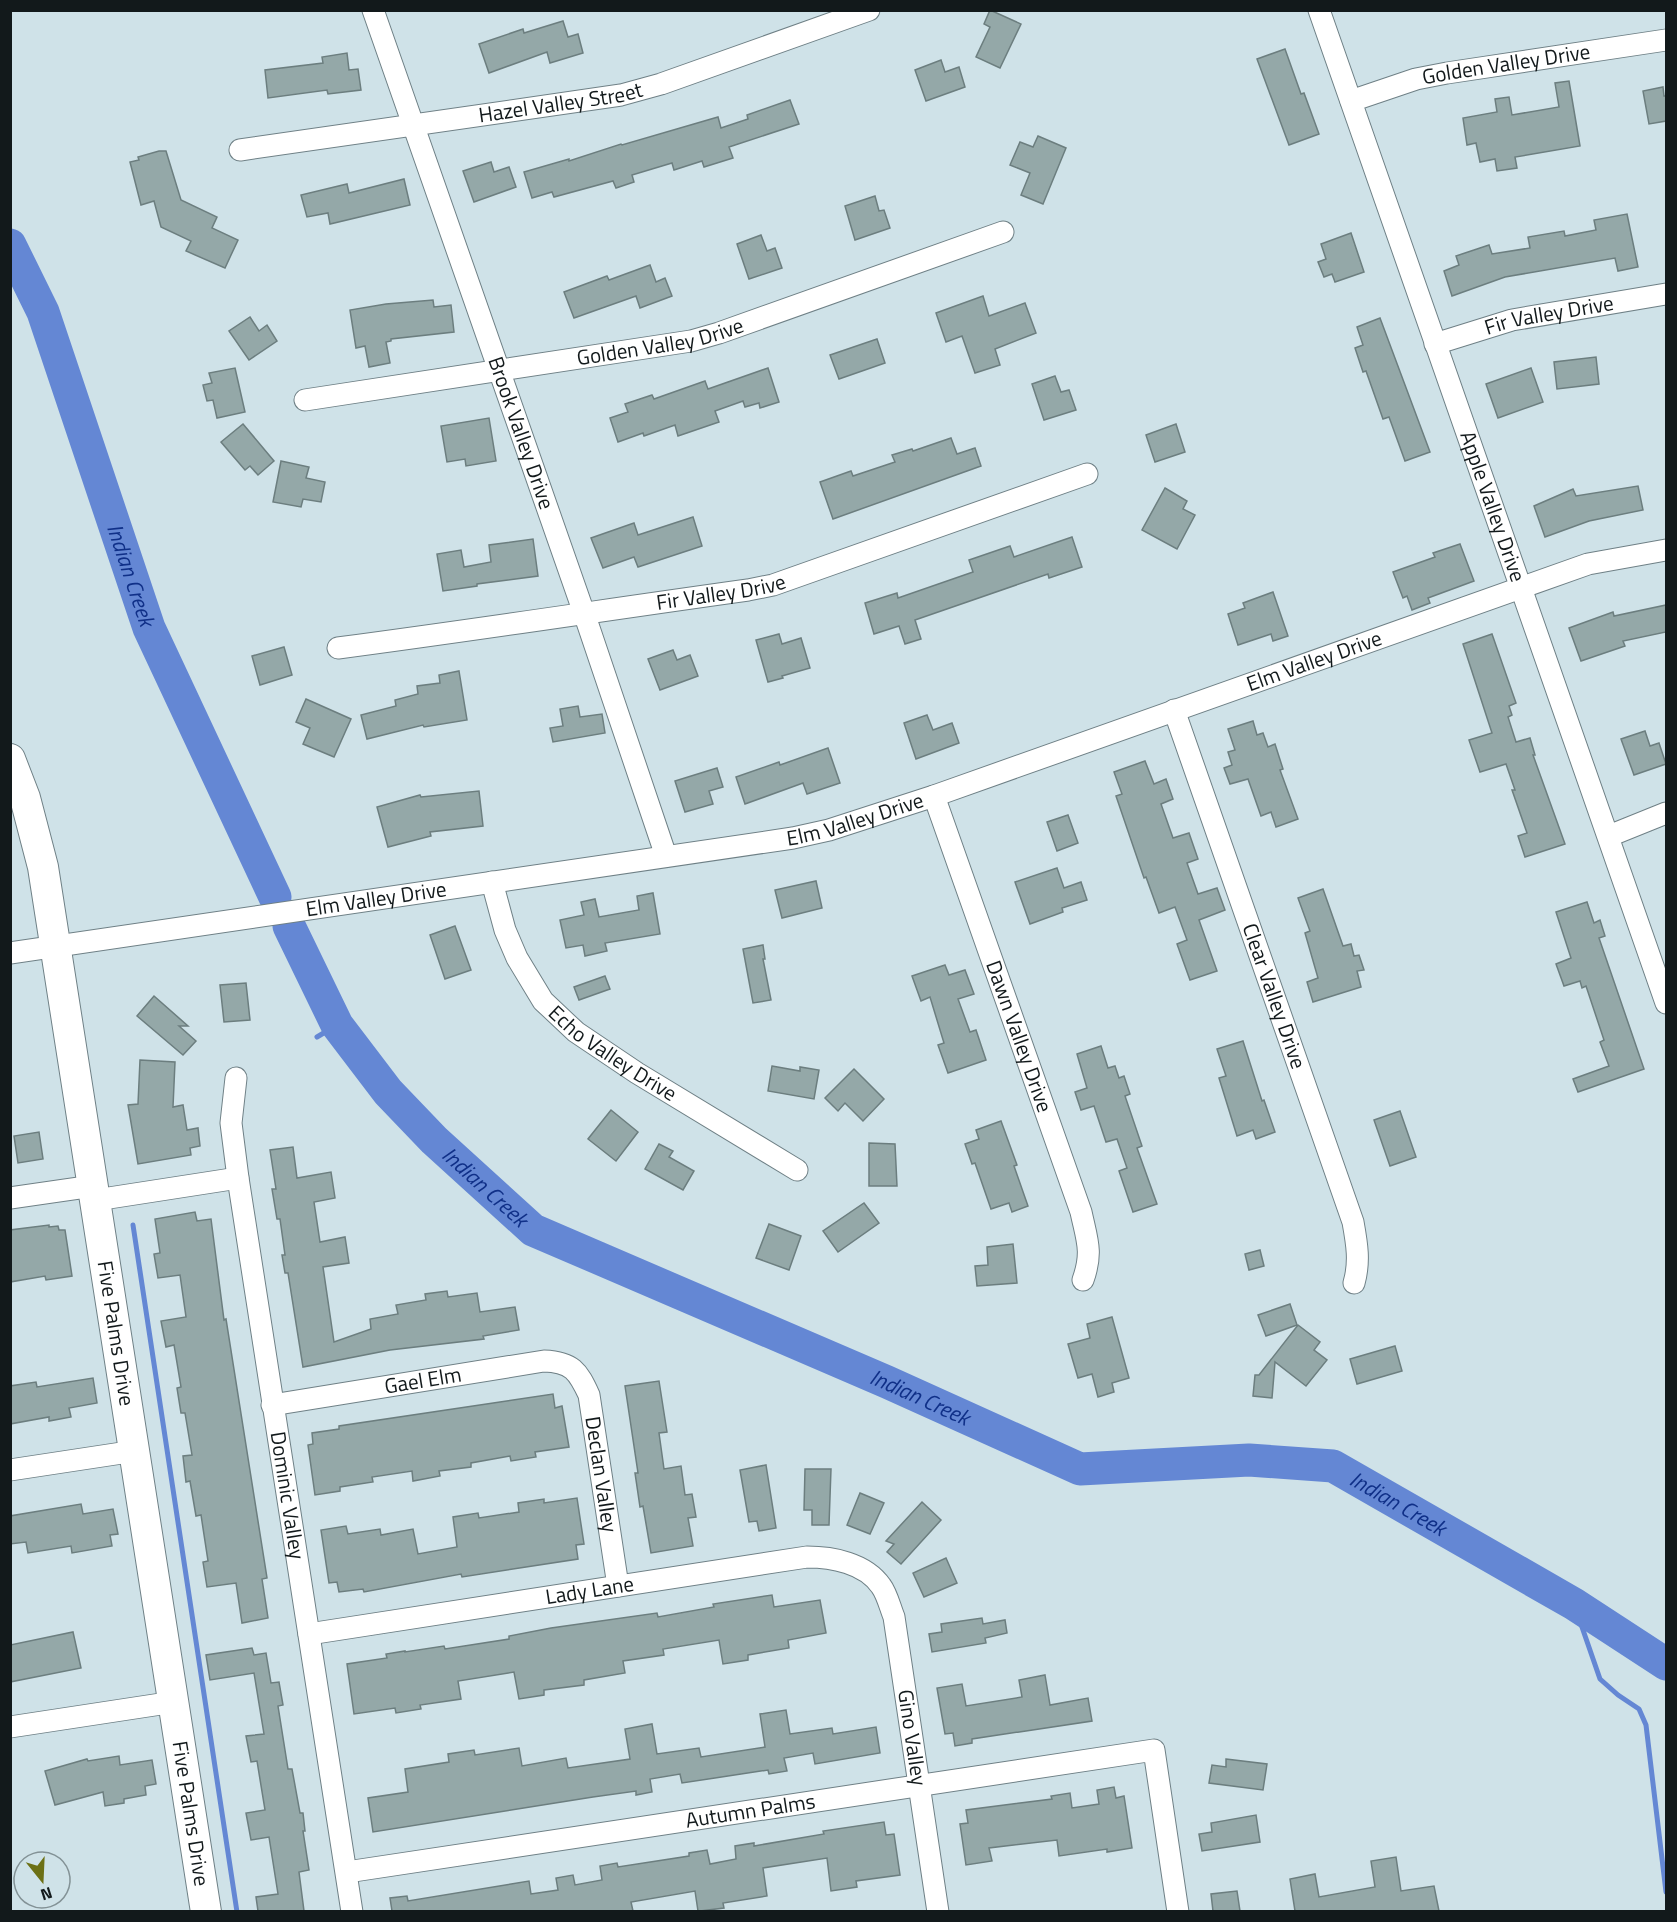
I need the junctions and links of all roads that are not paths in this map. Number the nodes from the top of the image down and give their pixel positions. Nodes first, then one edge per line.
1 (374, 10) edge
2 (869, 10) edge
3 (1319, 10) edge
4 (1666, 40) edge
5 (1351, 101) junction
6 (413, 126) junction
7 (240, 150) dead end
8 (1003, 231) dead end
9 (1666, 294) edge
10 (1435, 344) junction
11 (498, 370) junction
12 (305, 400) dead end
13 (1087, 474) dead end
14 (1666, 550) edge
15 (1522, 588) junction
16 (584, 613) junction
17 (338, 648) dead end
18 (1174, 710) junction
19 (10, 759) edge
20 (934, 796) junction
21 (1666, 813) edge
22 (1609, 836) junction
23 (666, 856) junction
24 (492, 882) junction
25 (56, 946) junction
26 (10, 953) edge
27 (1666, 1003) edge
28 (236, 1078) dead end
29 (797, 1170) dead end
30 (238, 1179) junction
31 (94, 1193) junction
32 (10, 1198) edge
33 (1083, 1280) dead end
34 (1354, 1283) dead end
35 (572, 1367) joint
36 (272, 1405) junction
37 (135, 1451) junction
38 (10, 1470) edge
39 (867, 1574) joint
40 (618, 1586) junction
41 (309, 1634) junction
42 (174, 1702) junction
43 (10, 1727) edge
44 (920, 1786) junction
45 (346, 1872) junction
46 (206, 1911) edge
47 (352, 1911) edge
48 (938, 1911) edge
49 (1178, 1911) edge

1 - 6 street, Brook Valley Drive
2 - 6 street, Hazel Valley Street
3 - 5 street, Apple Valley Drive
4 - 5 street, Golden Valley Drive
5 - 10 street, Apple Valley Drive
6 - 7 street, Hazel Valley Street
6 - 11 street, Brook Valley Drive
8 - 11 street, Golden Valley Drive
9 - 10 street, Fir Valley Drive
10 - 15 street, Apple Valley Drive
11 - 12 street, Golden Valley Drive
11 - 16 street, Brook Valley Drive
13 - 16 street, Fir Valley Drive
14 - 15 street, Elm Valley Drive
15 - 18 street, Elm Valley Drive
15 - 22 street, Apple Valley Drive
16 - 17 street, Fir Valley Drive
16 - 23 street, Brook Valley Drive
18 - 20 street, Elm Valley Drive
18 - 34 street, Clear Valley Drive
19 - 25 street, Five Palms Drive
20 - 23 street, Elm Valley Drive
20 - 33 street, Dawn Valley Drive
21 - 22 street
22 - 27 street, Apple Valley Drive
23 - 24 street, Elm Valley Drive
24 - 25 street, Elm Valley Drive
24 - 29 street, Echo Valley Drive
25 - 26 street, Elm Valley Drive
25 - 31 street, Five Palms Drive
28 - 30 street, Dominic Valley
30 - 31 street
30 - 36 street, Dominic Valley
31 - 32 street
31 - 37 street, Five Palms Drive
35 - 36 street, Gael Elm
35 - 40 street, Declan Valley
36 - 41 street, Dominic Valley
37 - 38 street
37 - 42 street, Five Palms Drive
39 - 40 street, Lady Lane
39 - 44 street, Gino Valley
40 - 41 street, Lady Lane
41 - 45 street, Dominic Valley
42 - 43 street
42 - 46 street, Five Palms Drive
44 - 45 street, Autumn Palms
44 - 48 street, Gino Valley
44 - 49 street, Autumn Palms
45 - 47 street, Dominic Valley

